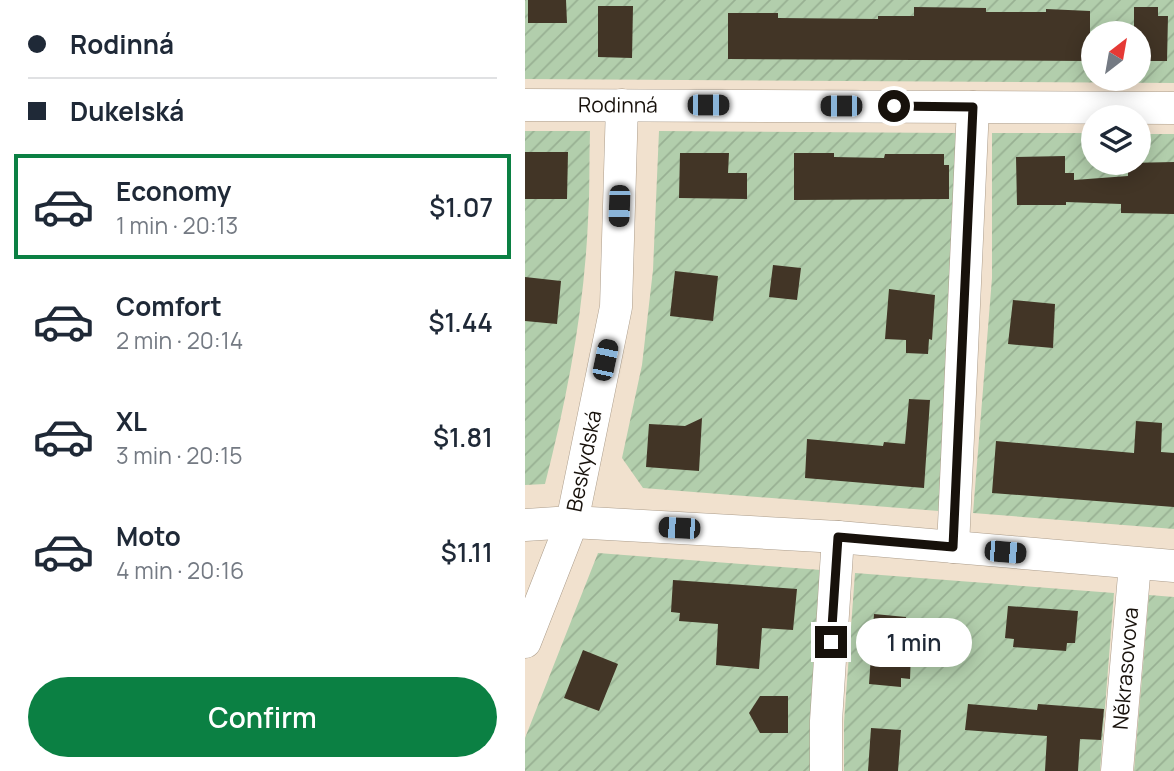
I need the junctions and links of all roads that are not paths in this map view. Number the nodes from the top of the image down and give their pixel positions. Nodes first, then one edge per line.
1 (525, 105) edge
2 (622, 105) junction
3 (973, 107) junction
4 (1174, 108) edge
5 (572, 522) junction
6 (525, 526) edge
7 (838, 537) junction
8 (953, 547) junction
9 (1135, 564) junction
10 (1174, 566) edge
11 (525, 642) edge
12 (826, 771) edge
13 (1117, 771) edge

1 - 2 street, Rodinná
2 - 3 street, Rodinná
2 - 5 street, Beskydská
3 - 4 street, Rodinná
3 - 8 street
5 - 6 street
5 - 7 street
5 - 11 street, Beskydská
7 - 8 street
7 - 12 street
8 - 9 street
9 - 10 street
9 - 13 street, Někrasovova

